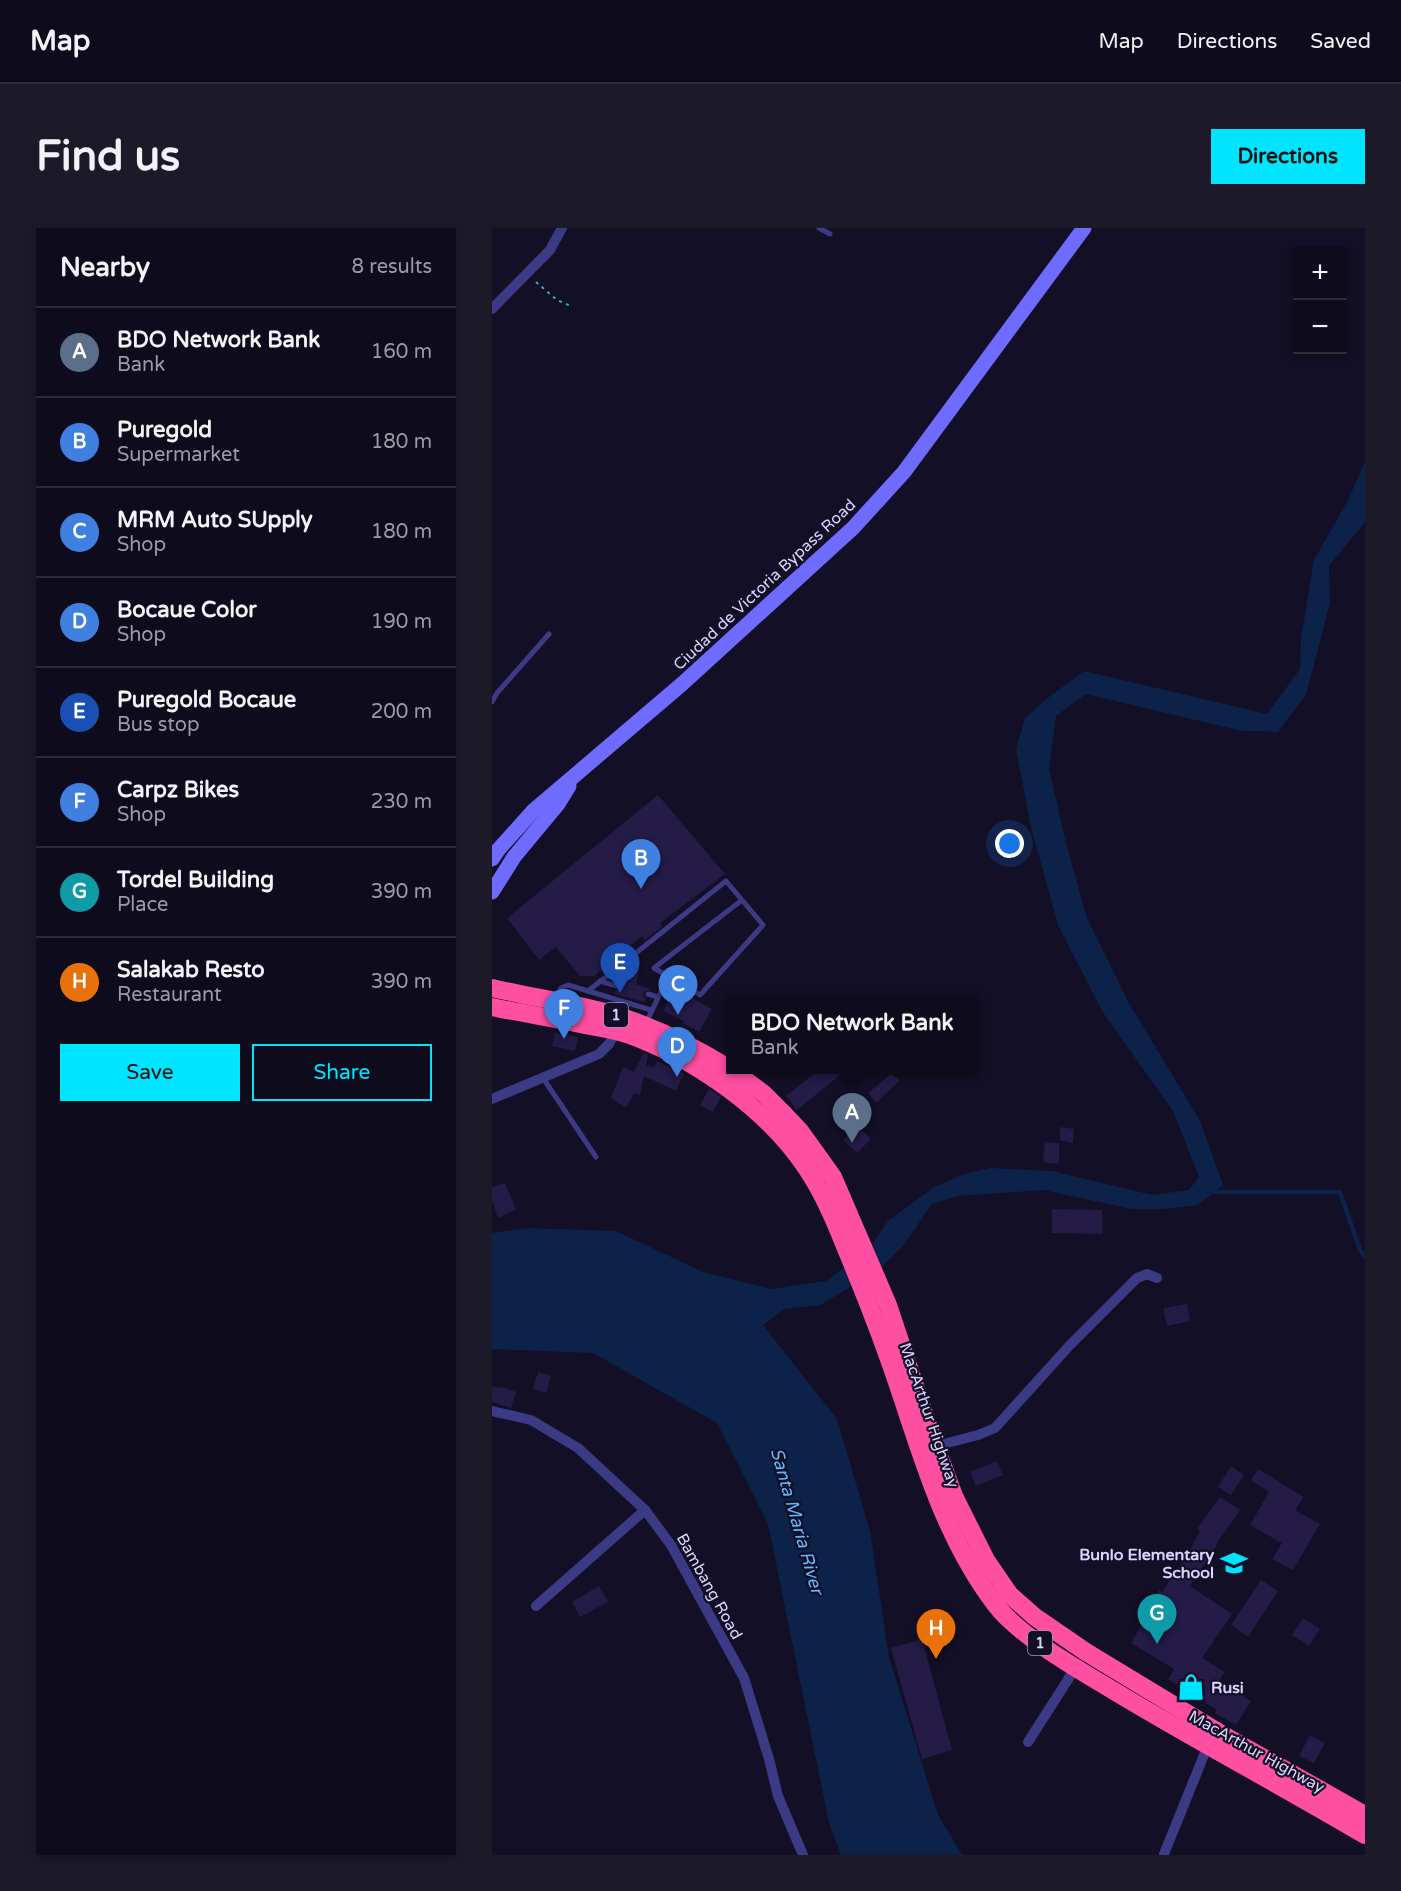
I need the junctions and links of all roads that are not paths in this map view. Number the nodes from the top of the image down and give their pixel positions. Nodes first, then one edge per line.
1 (562, 228) edge
2 (819, 228) edge
3 (1084, 228) edge
4 (830, 234) dead end
5 (492, 309) edge
6 (549, 634) dead end
7 (492, 702) edge
8 (577, 774) junction
9 (492, 860) edge
10 (492, 892) edge
11 (742, 900) junction
12 (631, 957) dead end
13 (621, 965) dead end
14 (668, 977) junction
15 (600, 981) junction
16 (617, 986) dead end
17 (493, 987) edge
18 (588, 991) junction
19 (648, 994) dead end
20 (658, 996) junction
21 (492, 1007) edge
22 (553, 1010) junction
23 (619, 1024) junction
24 (646, 1025) junction
25 (726, 1066) edge
26 (738, 1074) edge
27 (542, 1077) junction
28 (492, 1099) edge
29 (596, 1157) dead end
30 (842, 1216) junction
31 (1157, 1278) dead end
32 (492, 1411) edge
33 (927, 1449) junction
34 (645, 1510) junction
35 (536, 1606) dead end
36 (1086, 1652) junction
37 (1075, 1668) junction
38 (1213, 1740) junction
39 (1028, 1742) dead end
40 (1365, 1815) edge
41 (1365, 1835) edge
42 (1164, 1854) edge
43 (803, 1855) edge

1 - 5 street
2 - 4 lane
3 - 8 main road, Ciudad de Victoria Bypass Road
6 - 7 lane
8 - 9 main road, Ciudad de Victoria Bypass Road
8 - 10 main road, Ciudad de Victoria Bypass Road
11 - 12 lane
11 - 14 lane
11 - 14 lane
13 - 15 lane
14 - 20 lane
15 - 16 lane
15 - 18 lane
17 - 22 highway, MacArthur Highway / 1
18 - 22 lane
18 - 24 lane
19 - 20 lane
20 - 24 lane
21 - 22 highway, MacArthur Highway / 1
22 - 23 highway, MacArthur Highway / 1
23 - 24 highway, MacArthur Highway / 1
23 - 27 street
24 - 25 highway, MacArthur Highway / 1
24 - 30 highway, MacArthur Highway / 1
26 - 30 highway, MacArthur Highway / 1
27 - 28 street
27 - 29 lane
30 - 33 highway, MacArthur Highway / 1
31 - 33 street
32 - 34 street, Bambang Road
33 - 36 highway, MacArthur Highway / 1
33 - 37 highway, MacArthur Highway / 1
34 - 35 street
34 - 43 street, Bambang Road
36 - 37 street
36 - 38 highway, MacArthur Highway / 1
37 - 38 highway, MacArthur Highway / 1
37 - 39 street
38 - 40 highway, MacArthur Highway / 1
38 - 41 highway, MacArthur Highway / 1
38 - 42 street

